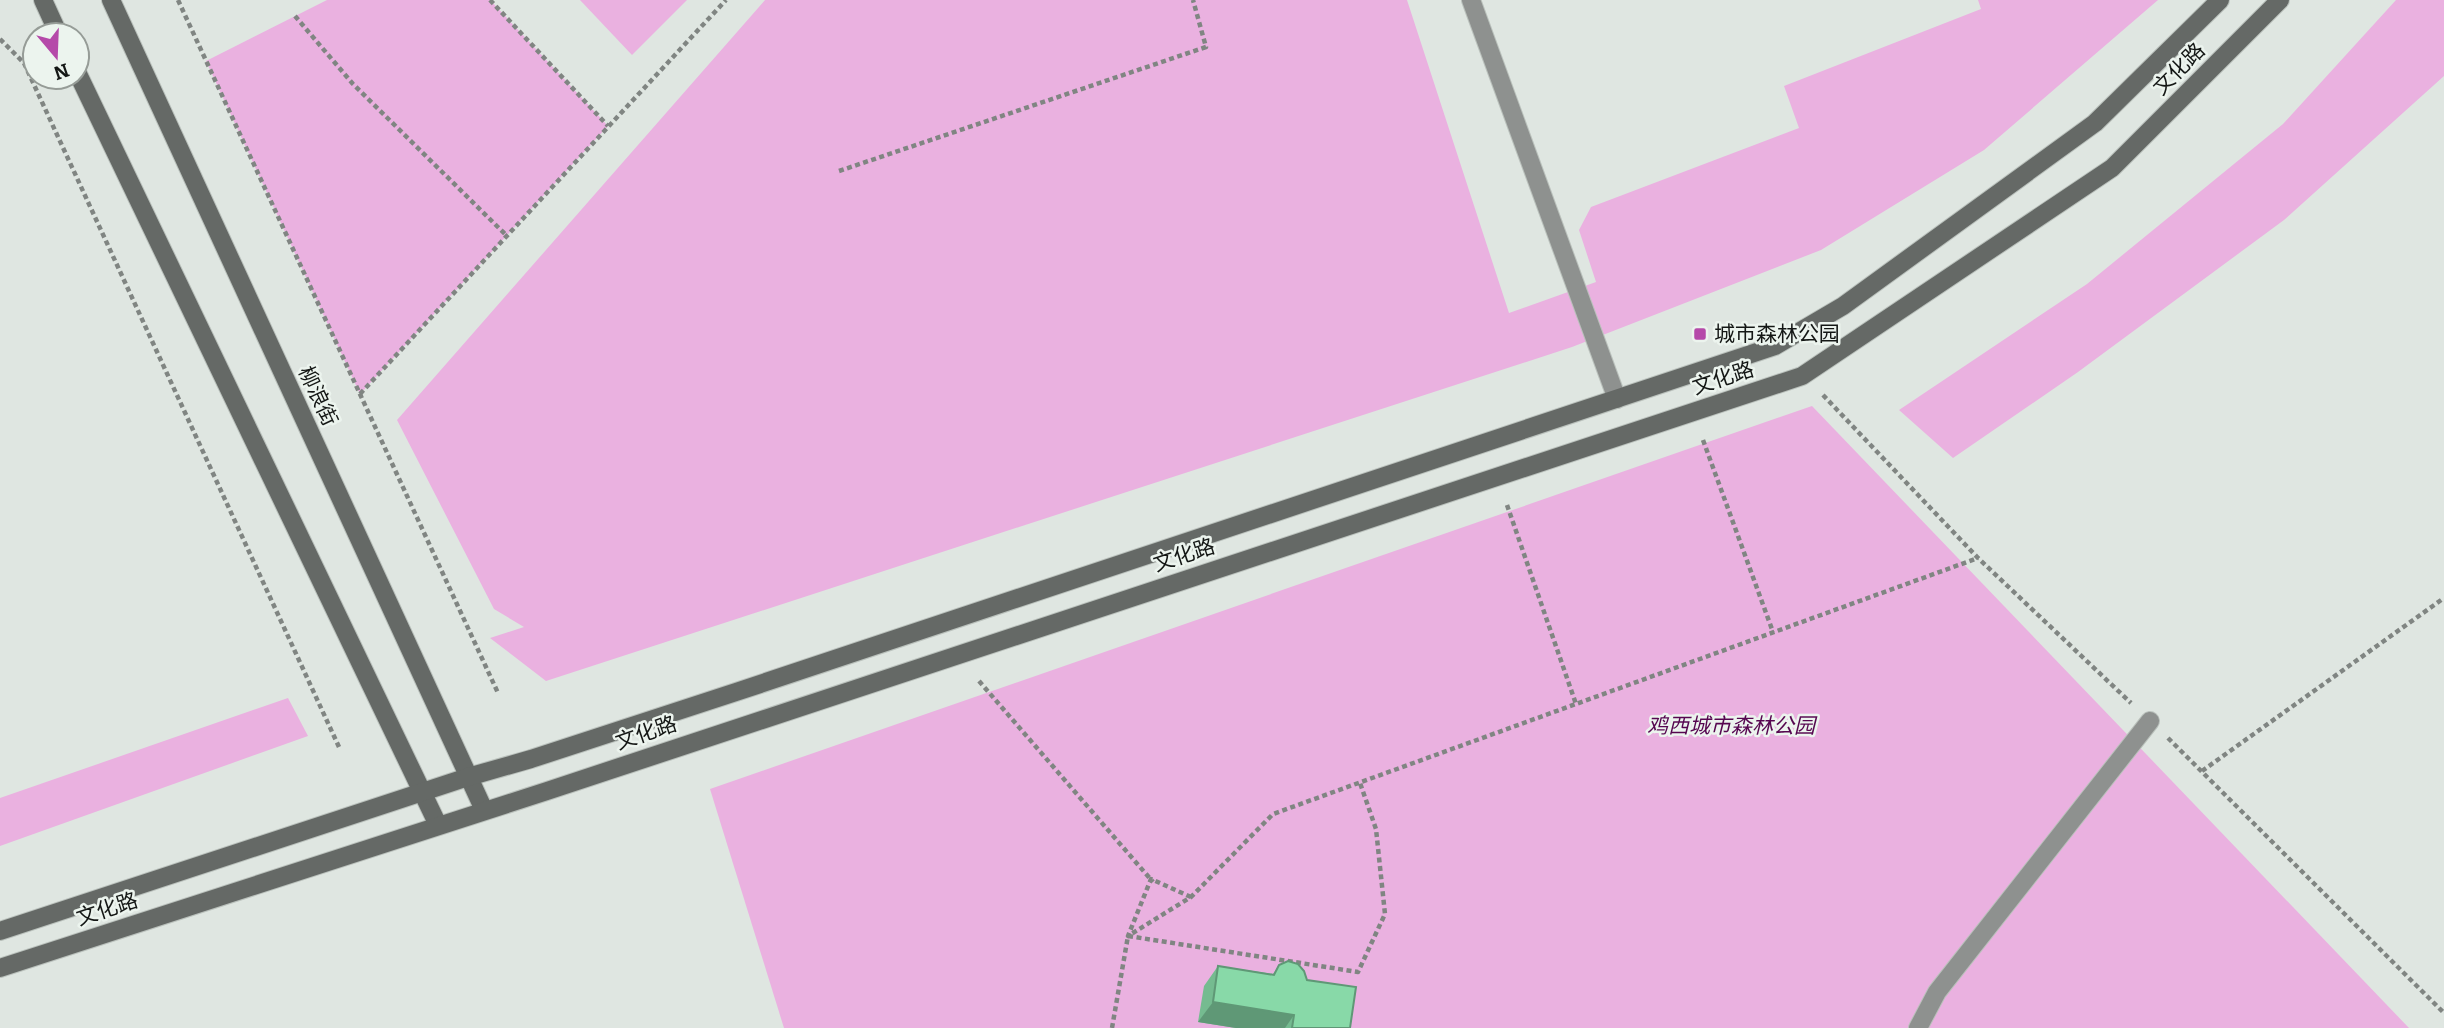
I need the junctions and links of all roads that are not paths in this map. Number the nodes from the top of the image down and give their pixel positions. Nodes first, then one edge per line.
1 (43, 0) edge
2 (111, 0) edge
3 (1471, 0) edge
4 (2220, 0) edge
5 (2280, 0) edge
6 (53, 21) edge
7 (86, 91) edge
8 (1617, 399) junction
9 (2150, 720) road end
10 (468, 777) junction
11 (423, 792) junction
12 (484, 810) junction
13 (438, 825) junction
14 (0, 931) edge
15 (0, 968) edge
16 (1918, 1028) edge

1 - 6 main road
2 - 10 main road, 柳浪街
3 - 8 lane
4 - 8 main road, 文化路
5 - 12 main road, 文化路
7 - 11 main road
8 - 10 main road, 文化路
9 - 16 lane
10 - 11 main road, 文化路
10 - 12 main road, 柳浪街
11 - 13 main road
11 - 14 main road, 文化路
12 - 13 main road, 文化路
13 - 15 main road, 文化路

